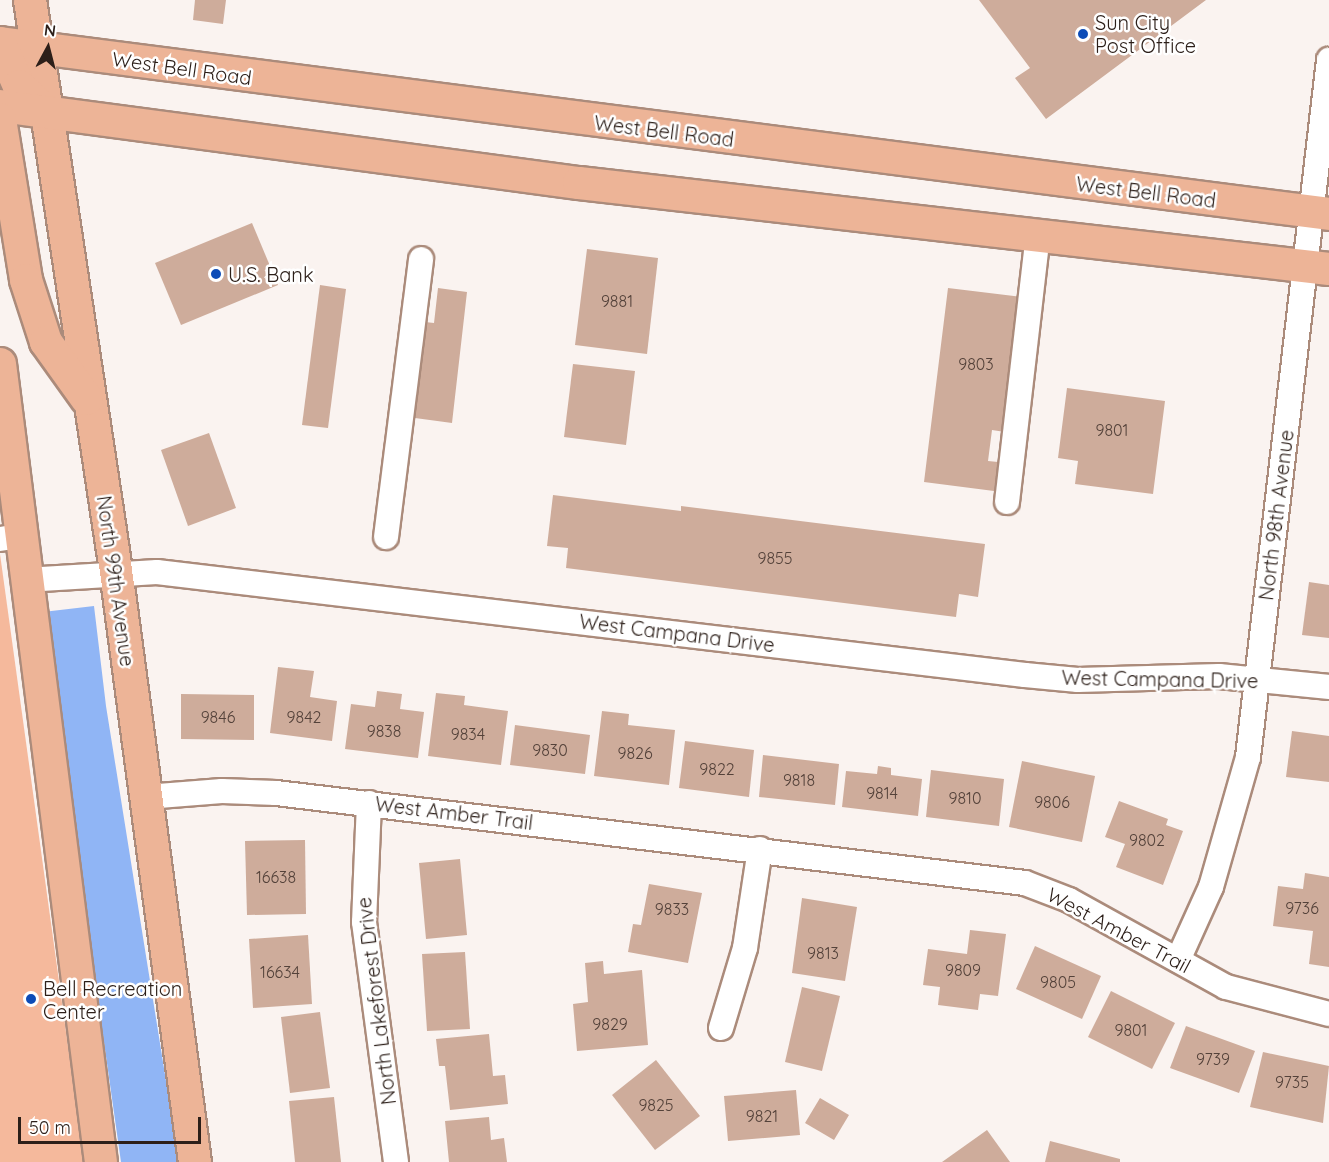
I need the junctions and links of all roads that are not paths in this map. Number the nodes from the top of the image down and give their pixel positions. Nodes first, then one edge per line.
1 (30, 0) edge
2 (0, 43) edge
3 (38, 48) junction
4 (1329, 60) edge
5 (0, 106) edge
6 (48, 112) junction
7 (0, 118) edge
8 (1320, 213) edge
9 (1038, 234) junction
10 (421, 259) dead end
11 (1317, 267) edge
12 (0, 364) edge
13 (90, 404) junction
14 (1007, 502) dead end
15 (386, 537) dead end
16 (10, 538) edge
17 (116, 572) junction
18 (25, 580) junction
19 (1257, 678) junction
20 (1329, 687) edge
21 (146, 797) junction
22 (369, 803) junction
23 (760, 849) junction
24 (1178, 960) junction
25 (1329, 1014) edge
26 (722, 1028) dead end
27 (101, 1162) edge
28 (195, 1162) edge
29 (396, 1162) edge

1 - 3 main road, North 99th Avenue
2 - 3 main road, West Bell Road
2 - 6 main road
3 - 6 main road, North 99th Avenue
3 - 8 main road, West Bell Road
4 - 8 street, North 98th Avenue
5 - 6 main road
6 - 9 main road
6 - 13 main road, North 99th Avenue
7 - 13 main road
8 - 11 street, North 98th Avenue
9 - 11 main road
9 - 14 street
10 - 15 street
11 - 19 street, North 98th Avenue
12 - 16 main road
13 - 17 main road, North 99th Avenue
16 - 18 main road
17 - 18 street, West Campana Drive
17 - 19 street, West Campana Drive
17 - 21 main road, North 99th Avenue
18 - 27 main road
19 - 20 street, West Campana Drive
19 - 24 street, North 98th Avenue
21 - 22 street, West Amber Trail
21 - 28 main road, North 99th Avenue
22 - 23 street, West Amber Trail
22 - 29 street, North Lakeforest Drive
23 - 24 street, West Amber Trail
23 - 26 street
24 - 25 street, West Amber Trail

